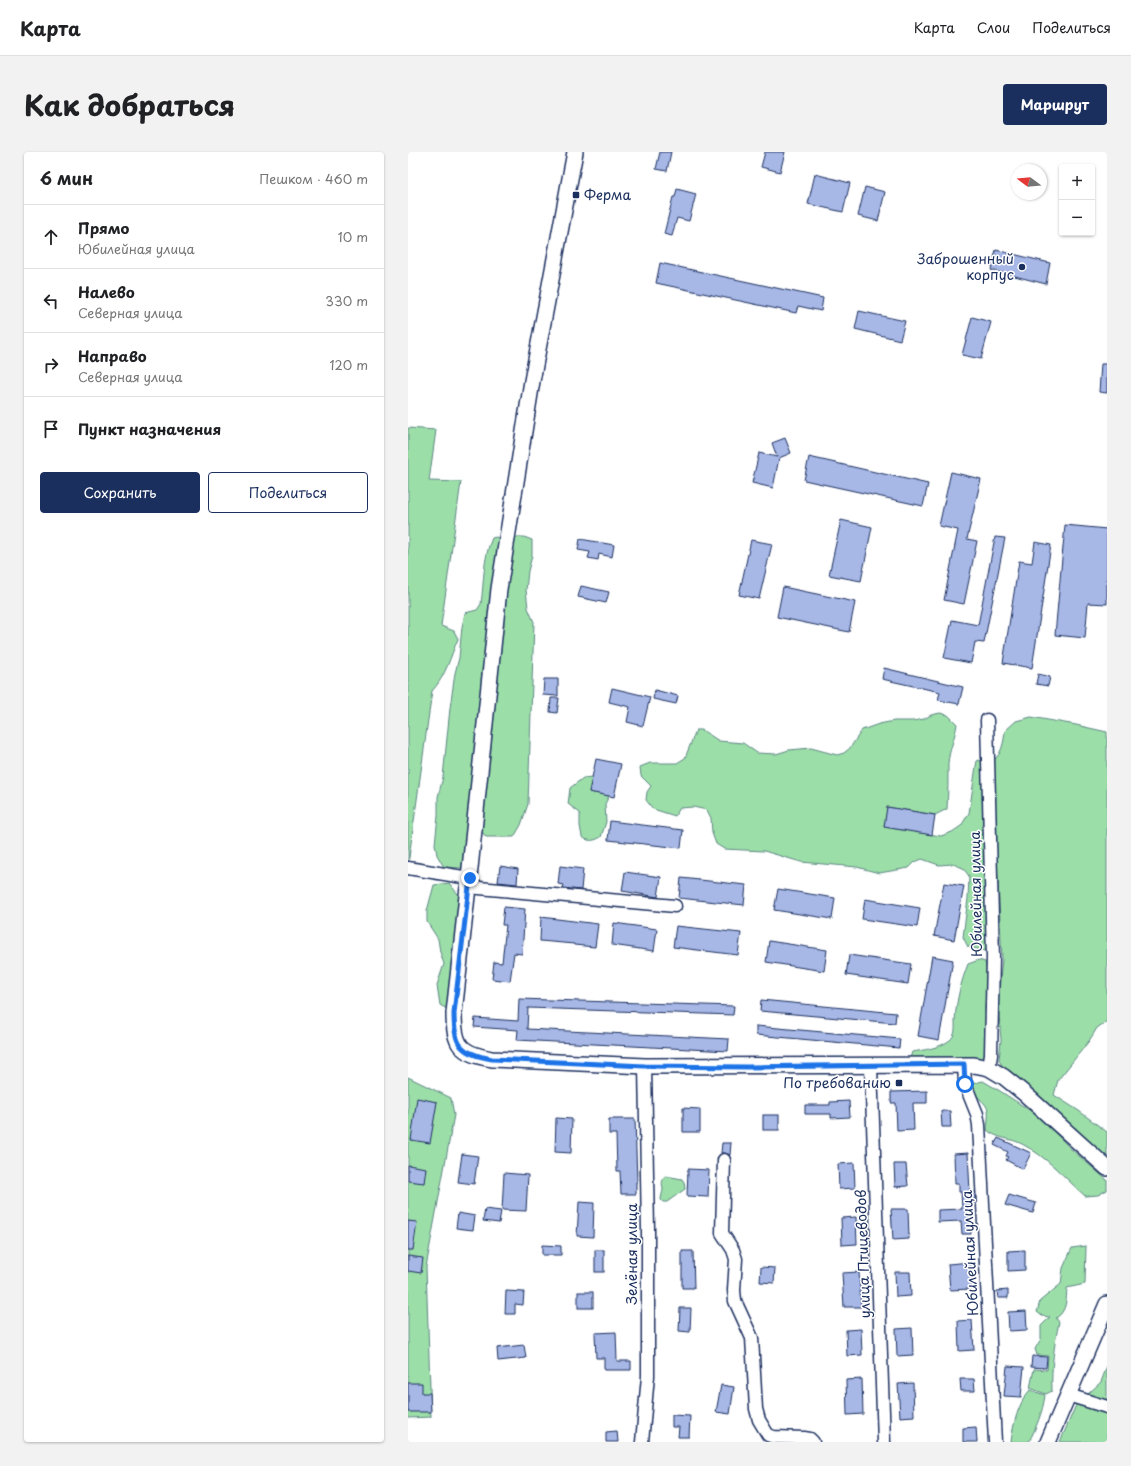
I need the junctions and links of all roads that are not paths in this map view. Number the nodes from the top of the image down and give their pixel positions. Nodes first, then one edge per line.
1 (575, 152) edge
2 (987, 720) dead end
3 (408, 868) edge
4 (469, 883) junction
5 (675, 906) dead end
6 (964, 1064) junction
7 (645, 1066) junction
8 (871, 1066) junction
9 (989, 1068) junction
10 (724, 1160) dead end
11 (1107, 1168) edge
12 (1107, 1304) edge
13 (1068, 1395) junction
14 (1107, 1407) edge
15 (642, 1442) edge
16 (813, 1442) edge
17 (884, 1442) edge
18 (995, 1442) edge
19 (1048, 1442) edge

1 - 4 street
2 - 9 street, Юбилейная улица
3 - 4 street
4 - 5 street
4 - 7 street
6 - 8 street
6 - 9 street
6 - 18 street, Юбилейная улица
7 - 8 street
7 - 15 street, Зелёная улица
8 - 17 street, улица Птицеводов
9 - 11 street
10 - 16 street
12 - 13 street
13 - 14 street
13 - 19 street

